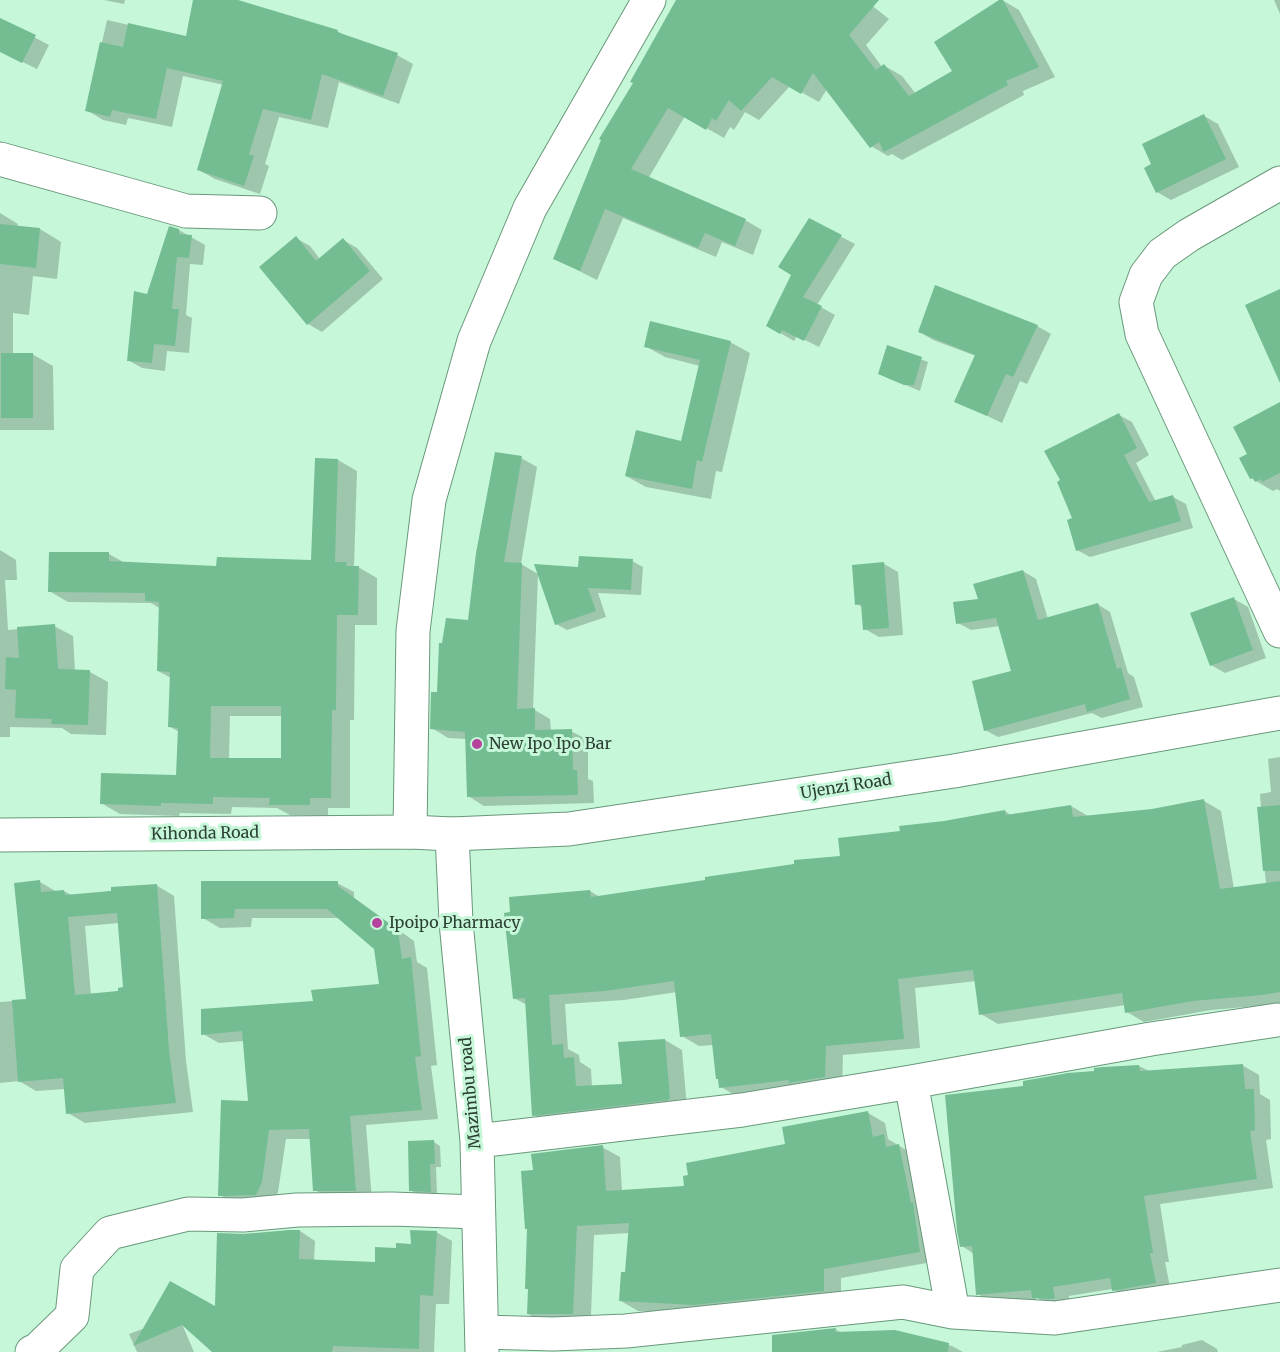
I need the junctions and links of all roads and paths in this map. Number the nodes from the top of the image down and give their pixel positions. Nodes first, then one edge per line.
1 (649, 0) edge
2 (0, 159) edge
3 (1280, 183) edge
4 (260, 213) dead end
5 (1280, 631) edge
6 (1280, 713) edge
7 (410, 832) junction
8 (452, 834) junction
9 (0, 835) edge
10 (1279, 1029) edge
11 (911, 1082) junction
12 (477, 1141) junction
13 (478, 1212) junction
14 (1280, 1285) edge
15 (953, 1312) junction
16 (482, 1342) edge
17 (32, 1352) edge

1 - 7 street
2 - 4 street
3 - 5 street
6 - 8 street, Ujenzi Road
7 - 8 street, Ujenzi Road
7 - 9 street, Kihonda Road
8 - 12 street, Mazimbu road
10 - 11 street
11 - 12 street
11 - 15 street
12 - 13 street, Mazimbu road
13 - 16 street, Mazimbu road
13 - 17 street
14 - 15 street
15 - 16 street

